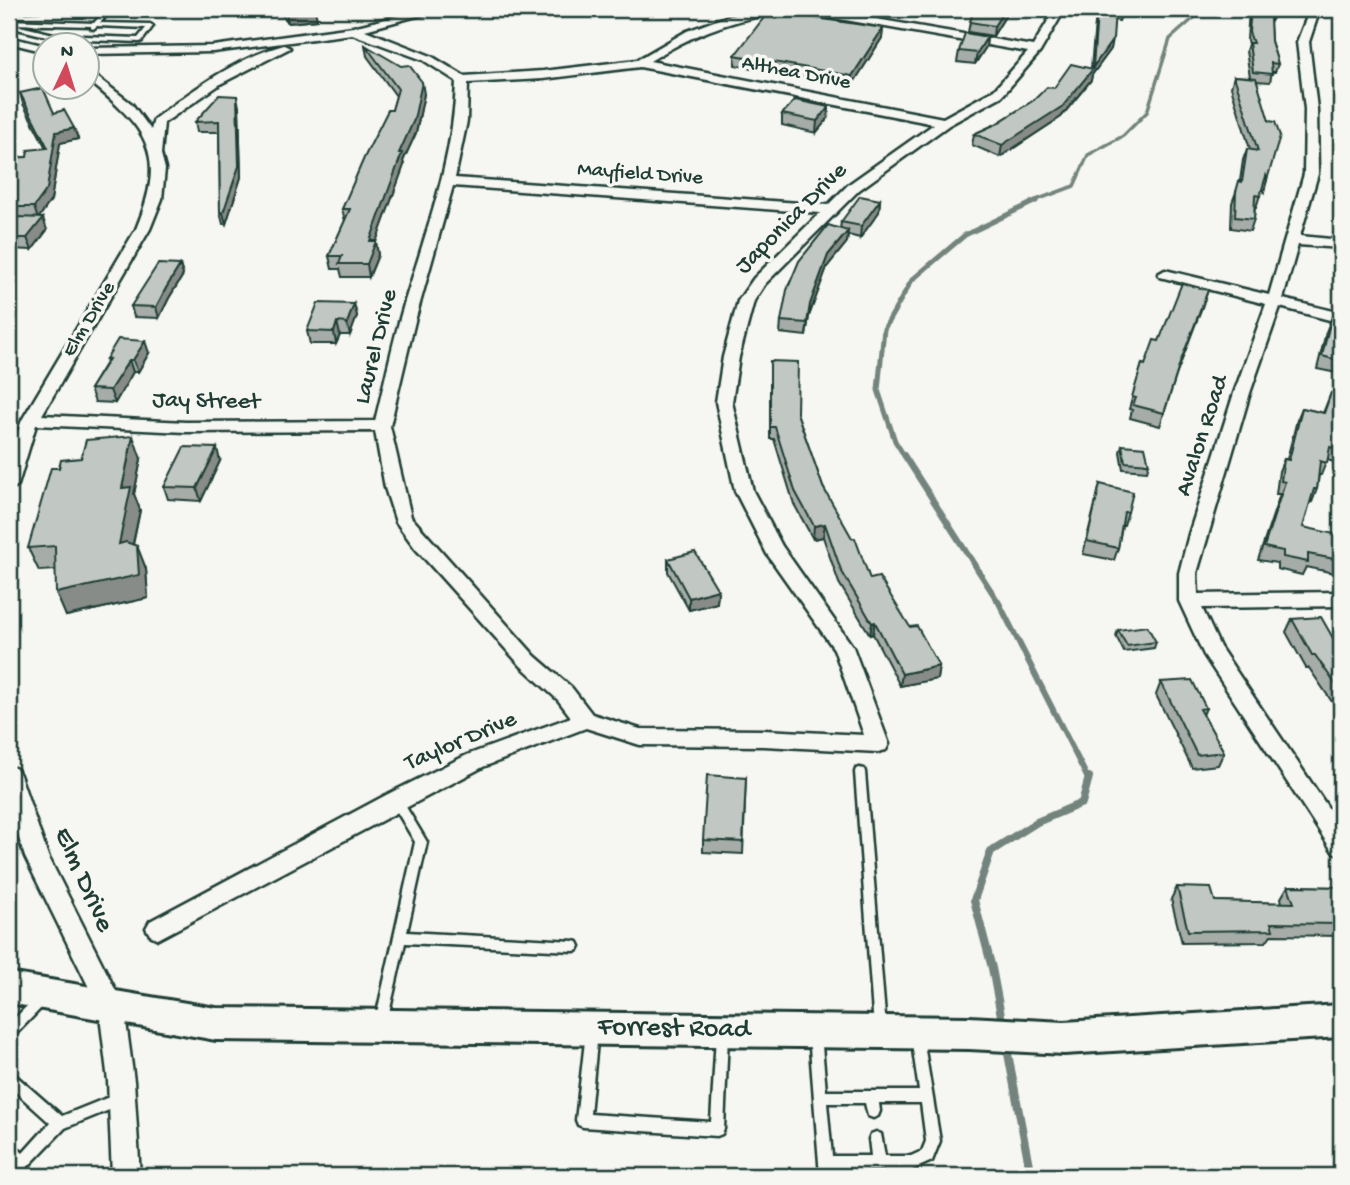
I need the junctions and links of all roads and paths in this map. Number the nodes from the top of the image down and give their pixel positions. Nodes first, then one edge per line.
1 (109, 9) edge
2 (438, 9) edge
3 (787, 9) edge
4 (800, 9) edge
5 (1060, 9) edge
6 (1315, 9) edge
7 (845, 11) edge
8 (9, 23) edge
9 (96, 24) junction
10 (353, 30) junction
11 (40, 32) edge
12 (89, 32) edge
13 (328, 33) junction
14 (102, 38) edge
15 (9, 40) edge
16 (32, 47) edge
17 (1036, 50) junction
18 (102, 51) edge
19 (640, 63) junction
20 (463, 80) junction
21 (102, 84) edge
22 (945, 122) junction
23 (157, 153) junction
24 (448, 182) junction
25 (830, 209) junction
26 (1291, 240) junction
27 (1341, 244) edge
28 (1165, 274) dead end
29 (1275, 301) junction
30 (1341, 318) edge
31 (30, 420) junction
32 (382, 426) junction
33 (9, 485) edge
34 (1341, 599) edge
35 (1189, 601) junction
36 (585, 720) junction
37 (860, 772) dead end
38 (9, 775) edge
39 (396, 800) junction
40 (1341, 845) edge
41 (158, 928) dead end
42 (400, 937) junction
43 (574, 946) dead end
44 (9, 988) edge
45 (47, 995) junction
46 (111, 1007) junction
47 (1341, 1021) edge
48 (380, 1026) junction
49 (593, 1028) junction
50 (723, 1030) junction
51 (815, 1031) junction
52 (9, 1032) edge
53 (881, 1032) junction
54 (917, 1032) junction
55 (9, 1078) edge
56 (820, 1097) junction
57 (927, 1097) junction
58 (122, 1098) junction
59 (61, 1123) junction
60 (876, 1139) dead end
61 (9, 1150) edge
62 (23, 1162) junction
63 (879, 1163) junction
64 (826, 1170) edge
65 (10, 1176) edge
66 (126, 1176) edge

1 - 9 lane
2 - 10 street
3 - 19 street
4 - 7 street
5 - 17 street, Japonica Drive
6 - 26 street, Avalon Road
7 - 17 street
8 - 9 lane
8 - 11 lane
9 - 12 lane
9 - 14 lane
10 - 13 street
10 - 20 street
13 - 18 street
13 - 23 street, Elm Drive
15 - 16 street
17 - 22 street, Japonica Drive
19 - 20 street
19 - 22 street, Althea Drive
20 - 24 street, Laurel Drive
21 - 23 street, Elm Drive
22 - 25 street, Japonica Drive
23 - 31 street, Elm Drive
24 - 25 street, Mayfield Drive
24 - 32 street, Laurel Drive
25 - 36 street, Japonica Drive
26 - 27 street
26 - 29 street, Avalon Road
28 - 29 street
29 - 30 street
29 - 35 street, Avalon Road
31 - 32 street, Jay Street
31 - 33 street, Elm Drive
32 - 36 street, Laurel Drive
34 - 35 street
35 - 40 street, Avalon Road
36 - 39 street, Taylor Drive
37 - 53 lane
38 - 46 street, Elm Drive
39 - 41 street, Taylor Drive
39 - 42 lane
42 - 43 lane
42 - 48 lane
44 - 45 main road, Forrest Road
45 - 46 main road, Forrest Road
45 - 52 lane
46 - 48 main road, Forrest Road
46 - 58 street, Elm Drive
47 - 54 main road, Forrest Road
48 - 49 main road, Forrest Road
49 - 50 main road, Forrest Road
49 - 50 lane
50 - 51 main road, Forrest Road
51 - 53 main road, Forrest Road
51 - 56 lane
53 - 54 main road, Forrest Road
54 - 57 lane
55 - 59 lane
56 - 57 lane
56 - 64 lane
57 - 63 lane
58 - 59 lane
58 - 66 street, Elm Drive
59 - 62 lane
60 - 63 lane
61 - 62 lane
62 - 65 lane
63 - 64 lane

